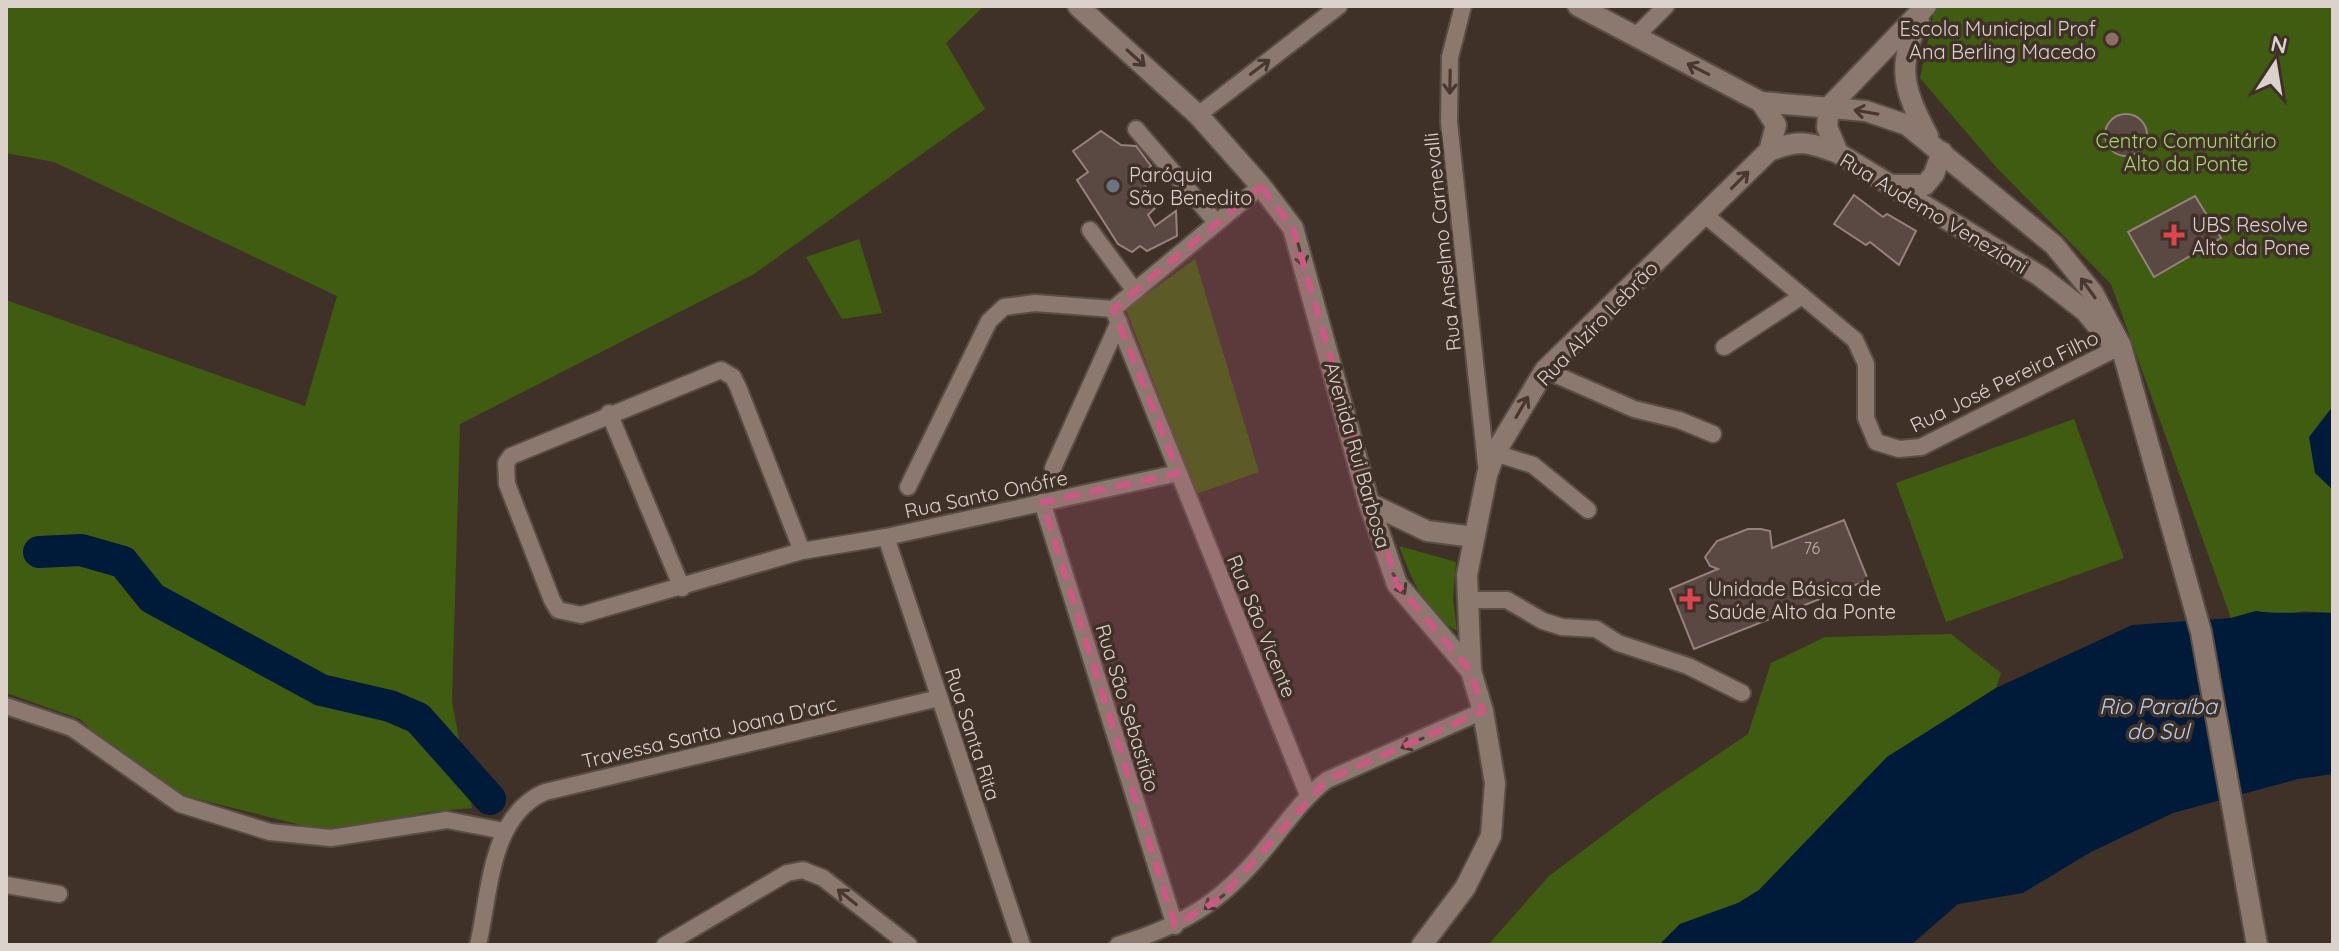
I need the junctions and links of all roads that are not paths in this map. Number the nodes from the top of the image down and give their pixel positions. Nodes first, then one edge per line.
1 (1078, 6) edge
2 (1339, 6) edge
3 (1463, 6) edge
4 (1578, 6) edge
5 (1666, 6) edge
6 (1926, 6) edge
7 (1635, 37) junction
8 (1761, 102) junction
9 (1829, 107) junction
10 (1198, 115) junction
11 (1136, 129) dead end
12 (1936, 147) junction
13 (1769, 151) junction
14 (1838, 153) junction
15 (1890, 185) junction
16 (1261, 186) junction
17 (1705, 215) junction
18 (1216, 222) junction
19 (1090, 230) dead end
20 (1135, 291) junction
21 (1802, 296) junction
22 (1116, 316) junction
23 (1724, 347) dead end
24 (2121, 351) junction
25 (1545, 370) junction
26 (609, 413) junction
27 (1713, 434) dead end
28 (1495, 453) junction
29 (1053, 468) dead end
30 (1178, 473) junction
31 (1487, 475) junction
32 (908, 487) dead end
33 (1042, 502) junction
34 (1369, 503) junction
35 (1588, 510) dead end
36 (886, 537) junction
37 (1474, 537) junction
38 (802, 551) junction
39 (682, 588) junction
40 (1468, 600) junction
41 (1471, 671) junction
42 (1742, 693) dead end
43 (939, 698) junction
44 (6, 706) edge
45 (1483, 711) junction
46 (1308, 795) junction
47 (504, 831) junction
48 (6, 885) edge
49 (59, 894) dead end
50 (1175, 926) junction
51 (478, 945) edge
52 (665, 945) edge
53 (909, 945) edge
54 (1022, 945) edge
55 (1118, 945) edge
56 (1422, 945) edge
57 (2257, 945) edge

1 -> 10 main road, Avenida Rui Barbosa
10 -> 2 street
3 -> 31 street, Rua Anselmo Carnevalli
4 - 7 main road, Rua Audemo Veneziani
5 - 7 street
6 - 9 main road
6 - 12 main road
8 -> 7 main road, Rua Audemo Veneziani
8 - 9 main road, Rua Audemo Veneziani
8 - 13 main road
12 -> 9 main road, Rua Audemo Veneziani
9 - 14 main road
10 - 16 main road, Avenida Rui Barbosa
11 - 18 street
12 - 15 main road
24 -> 12 main road, Rua Audemo Veneziani
13 - 14 main road, Rua Audemo Veneziani
17 -> 13 main road, Rua Alzíro Lebrão
14 - 15 main road, Rua Audemo Veneziani
15 - 24 main road, Rua Audemo Veneziani
16 - 18 street
16 -> 34 main road, Avenida Rui Barbosa
17 - 21 street, Rua José Pereira Filho
17 - 25 main road, Rua Alzíro Lebrão
18 - 20 street
19 - 20 street
20 - 22 street
21 - 23 street
21 - 24 street, Rua José Pereira Filho
22 - 29 street
22 - 30 street, Rua São Vicente
22 - 32 street
24 - 57 main road, Rua Audemo Veneziani
25 - 27 street
28 -> 25 main road, Rua Alzíro Lebrão
26 - 38 street
26 - 39 street
26 - 39 street, Rua Santo Onófre
28 - 31 main road, Rua Alzíro Lebrão
28 - 35 street
30 - 33 street, Rua Santo Onófre
30 - 46 street, Rua São Vicente
31 - 37 main road, Rua Alzíro Lebrão
33 - 36 street, Rua Santo Onófre
33 - 50 street, Rua São Sebastião
34 - 37 main road
34 -> 41 main road, Avenida Rui Barbosa
36 - 38 street, Rua Santo Onófre
36 - 43 street, Rua Santa Rita
37 - 40 main road, Rua Alzíro Lebrão
38 - 39 street, Rua Santo Onófre
40 - 41 main road, Rua Alzíro Lebrão
40 - 42 street
41 - 45 main road, Avenida Rui Barbosa
43 - 47 street, Travessa Santa Joana D'arc
43 - 54 street, Rua Santa Rita
44 - 47 street
45 -> 46 street
45 - 56 main road, Avenida Rui Barbosa
46 -> 50 street
47 - 51 street
48 - 49 street
50 - 55 street
53 -> 52 street

